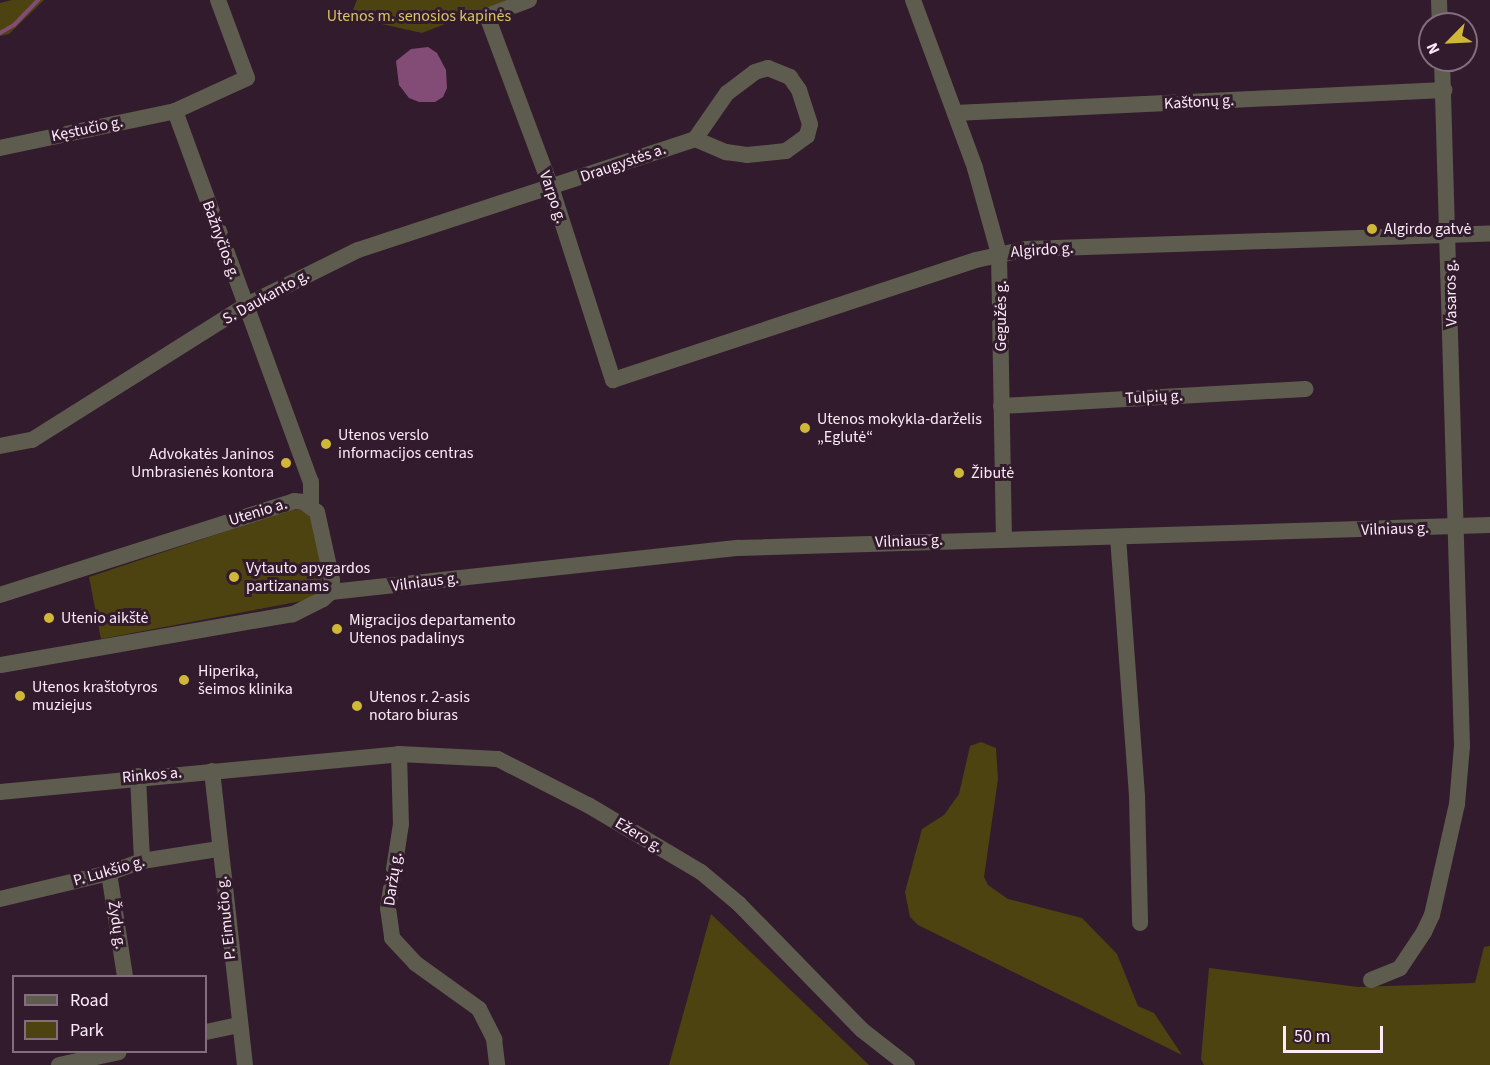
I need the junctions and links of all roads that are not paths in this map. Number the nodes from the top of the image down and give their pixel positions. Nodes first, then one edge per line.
1 (218, 0) edge
2 (529, 0) edge
3 (913, 0) edge
4 (1443, 72) edge
5 (1444, 90) junction
6 (175, 111) junction
7 (955, 113) junction
8 (695, 139) junction
9 (0, 148) edge
10 (551, 187) junction
11 (1490, 234) edge
12 (1450, 235) junction
13 (999, 254) junction
14 (245, 306) junction
15 (613, 380) joint
16 (1306, 389) dead end
17 (1001, 406) junction
18 (0, 446) edge
19 (311, 506) junction
20 (1490, 525) edge
21 (1456, 526) junction
22 (1118, 537) junction
23 (1004, 538) junction
24 (331, 592) junction
25 (0, 595) edge
26 (0, 665) edge
27 (399, 754) junction
28 (304, 763) joint
29 (212, 771) junction
30 (138, 776) junction
31 (0, 792) edge
32 (219, 849) junction
33 (142, 861) junction
34 (109, 873) junction
35 (0, 899) edge
36 (1140, 923) dead end
37 (124, 975) edge
38 (1371, 980) dead end
39 (239, 1024) junction
40 (207, 1032) edge
41 (114, 1053) edge
42 (59, 1065) edge
43 (245, 1065) edge
44 (497, 1065) edge
45 (907, 1065) edge

1 - 6 street, Kęstučio g.
2 - 10 street, Varpo g.
3 - 7 street, Gegužės g.
4 - 5 street, Vasaros g.
5 - 7 street, Kaštonų g.
5 - 12 street, Vasaros g.
6 - 9 street, Kęstučio g.
6 - 14 street, Bažnyčios g.
7 - 13 street, Gegužės g.
8 - 8 street
8 - 10 street, Draugystės a.
10 - 14 street, S. Daukanto g.
10 - 15 street, Varpo g.
11 - 12 street, Algirdo g.
12 - 13 street, Algirdo g.
12 - 21 street, Vasaros g.
13 - 15 street, Algirdo g.
13 - 17 street, Gegužės g.
14 - 18 street, S. Daukanto g.
14 - 19 street, Bažnyčios g.
16 - 17 street, Tulpių g.
17 - 23 street, Gegužės g.
19 - 24 street, Utenio a.
19 - 25 street, Utenio a.
20 - 21 street, Vilniaus g.
21 - 22 street, Vilniaus g.
21 - 38 street, Vasaros g.
22 - 23 street, Vilniaus g.
22 - 36 street
23 - 24 street, Vilniaus g.
24 - 26 street
27 - 28 street, Ežero g.
27 - 44 street, Daržų g.
27 - 45 street, Ežero g.
28 - 29 street, Rinkos a.
29 - 30 street, Rinkos a.
29 - 32 street, P. Eimučio g.
30 - 31 street, Rinkos a.
30 - 33 street
32 - 33 street, P. Lukšio g.
32 - 39 street, P. Eimučio g.
33 - 34 street, P. Lukšio g.
34 - 35 street, P. Lukšio g.
34 - 37 street, Žydų g.
39 - 40 street
39 - 43 street, P. Eimučio g.
41 - 42 street

